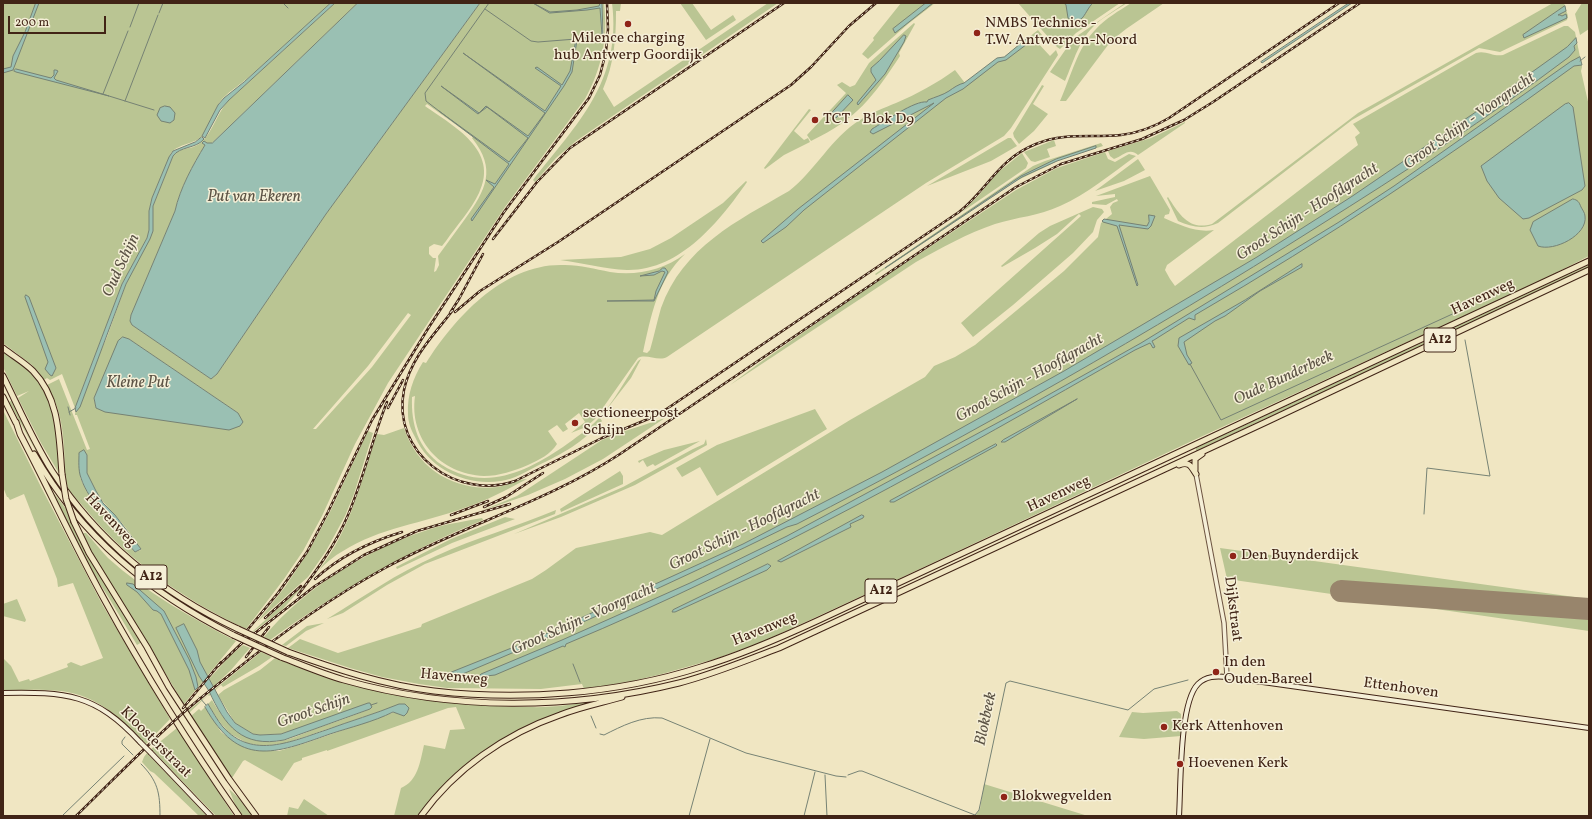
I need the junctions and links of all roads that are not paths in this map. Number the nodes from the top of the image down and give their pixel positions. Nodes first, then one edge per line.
1 (1589, 258) edge
2 (1589, 261) edge
3 (1589, 270) edge
4 (1526, 291) junction
5 (3, 348) edge
6 (3, 376) edge
7 (3, 397) edge
8 (16, 422) junction
9 (1264, 423) junction
10 (1196, 474) junction
11 (1099, 499) junction
12 (1226, 677) junction
13 (681, 682) junction
14 (3, 693) edge
15 (1589, 728) edge
16 (211, 816) edge
17 (239, 816) edge
18 (256, 816) edge
19 (421, 816) edge
20 (1179, 816) edge

1 - 4 highway
2 - 4 highway, Havenweg / A12
3 - 9 highway, Havenweg / A12
4 - 6 highway, Havenweg / A12, bridge
5 - 18 highway, bridge
7 - 8 highway, A12
8 - 13 highway, Havenweg / A12, bridge
8 - 17 highway
9 - 10 highway
9 - 11 highway, Havenweg / A12
10 - 11 highway
10 - 12 street, Dijkstraat
11 - 13 highway, Havenweg / A12
12 - 15 main road, Ettenhoven
12 - 20 main road, Ettenhoven
13 - 19 highway
14 - 16 main road, Kloosterstraat, bridge

